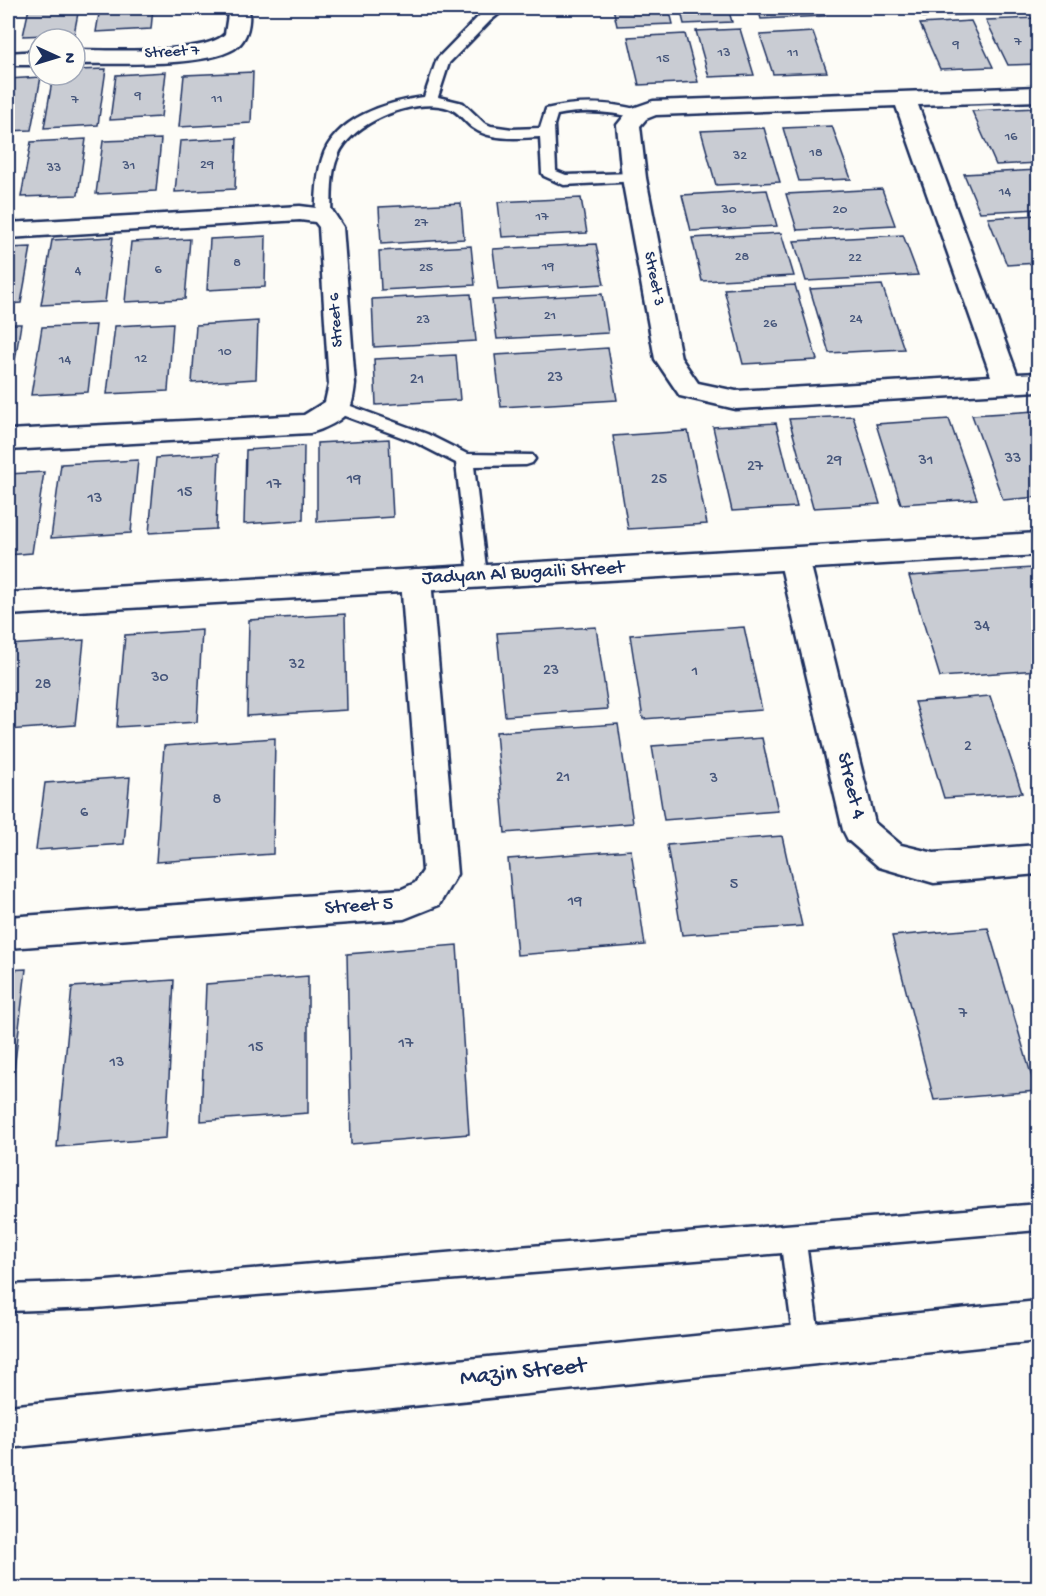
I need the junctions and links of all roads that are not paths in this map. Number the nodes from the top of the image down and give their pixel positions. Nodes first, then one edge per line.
1 (239, 8) edge
2 (499, 8) edge
3 (87, 57) edge
4 (27, 58) edge
5 (8, 59) edge
6 (1038, 94) edge
7 (430, 100) junction
8 (905, 100) junction
9 (638, 114) junction
10 (547, 132) junction
11 (634, 178) junction
12 (323, 215) junction
13 (8, 230) edge
14 (1038, 382) edge
15 (1007, 384) junction
16 (337, 407) junction
17 (8, 440) edge
18 (526, 459) dead end
19 (464, 460) junction
20 (1038, 544) edge
21 (794, 558) junction
22 (478, 576) junction
23 (416, 580) junction
24 (8, 604) edge
25 (1038, 860) edge
26 (8, 933) edge
27 (1038, 1217) edge
28 (793, 1239) junction
29 (8, 1298) edge
30 (1038, 1321) edge
31 (807, 1343) junction
32 (8, 1426) edge

1 - 3 street, Street 7
2 - 7 lane
4 - 5 street
6 - 8 street
7 - 10 lane
7 - 12 lane
8 - 9 street
8 - 15 street
9 - 10 lane
9 - 11 street, Street 3
10 - 11 lane
11 - 15 street, Street 3
12 - 13 street
12 - 16 street, Street 6
14 - 15 street, Street 3
16 - 17 street
16 - 19 lane
18 - 19 lane
19 - 22 lane
20 - 21 street, Jadyan Al Bugaili Street
21 - 22 street, Jadyan Al Bugaili Street
21 - 25 street, Street 4
22 - 23 street, Jadyan Al Bugaili Street
23 - 24 street, Jadyan Al Bugaili Street
23 - 26 street, Street 5
27 - 28 lane
28 - 29 lane
28 - 31 lane
30 - 31 street, Mazin Street
31 - 32 street, Mazin Street

